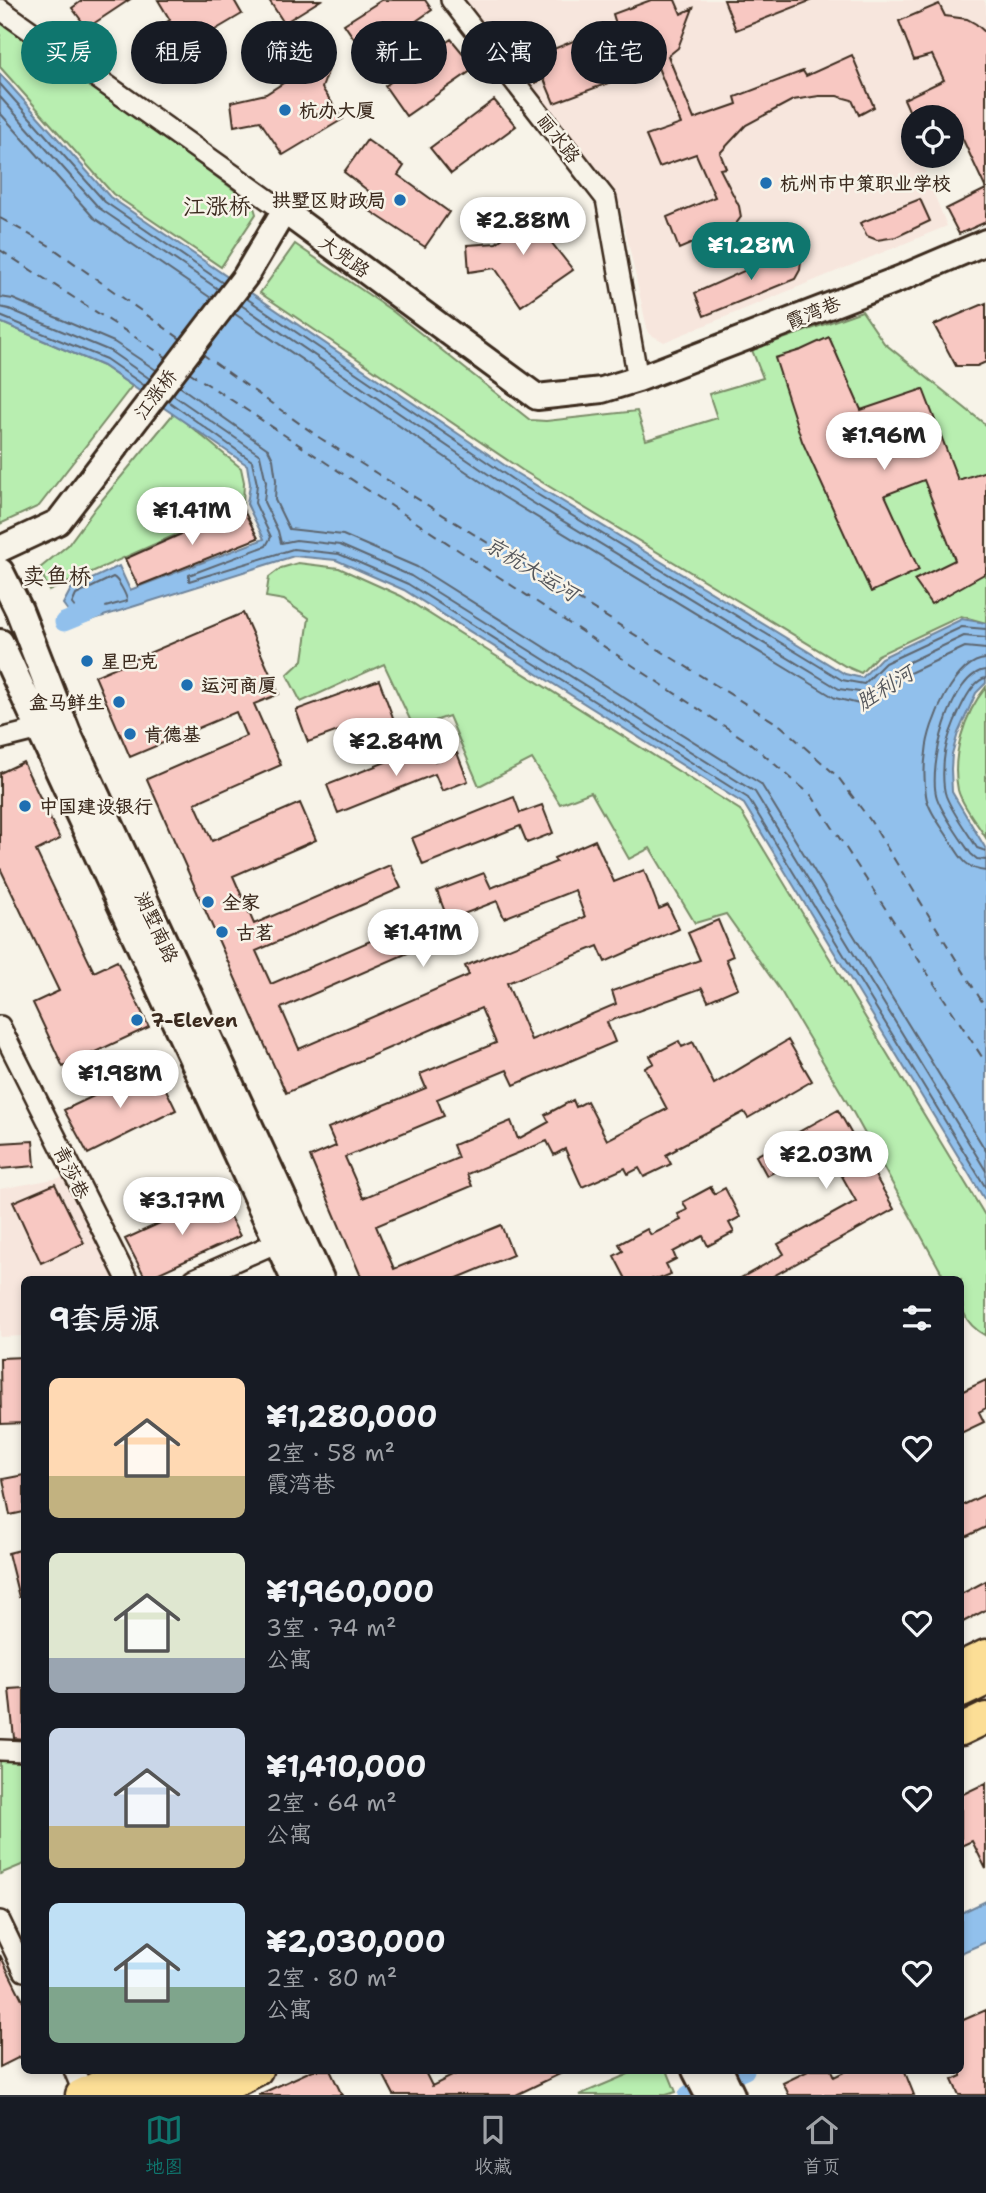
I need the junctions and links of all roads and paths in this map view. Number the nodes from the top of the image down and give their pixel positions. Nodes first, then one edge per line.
1 (451, 0) edge
2 (0, 9) edge
3 (284, 211) junction
4 (986, 242) edge
5 (638, 379) junction
6 (0, 549) edge
7 (0, 572) edge
8 (0, 643) edge
9 (40, 729) junction
10 (0, 739) edge
11 (0, 1026) edge
12 (278, 1242) junction
13 (125, 1276) edge
14 (201, 1276) edge
15 (294, 1276) edge
16 (319, 1276) edge
17 (986, 1655) edge
18 (964, 1666) edge
19 (986, 1679) edge
20 (964, 1690) edge
21 (0, 1750) edge
22 (21, 1751) edge
23 (0, 1921) edge
24 (21, 1965) edge
25 (120, 2074) edge
26 (163, 2074) edge
27 (210, 2074) edge
28 (249, 2074) edge
29 (706, 2078) edge
30 (79, 2086) edge
31 (121, 2095) edge
32 (167, 2095) edge
33 (209, 2095) edge
34 (731, 2095) edge

1 - 5 street, 丽水路
2 - 3 street, 大兜路
3 - 5 street, 大兜路
3 - 6 street, 江涨桥
4 - 5 street, 霞湾巷
7 - 16 main road, 湖墅南路
8 - 9 main road, 湖墅南路
9 - 10 street
9 - 12 main road, 湖墅南路
11 - 13 street, 青莎巷
12 - 14 street
12 - 15 main road, 湖墅南路
17 - 18 main road
19 - 20 highway
21 - 22 street
23 - 24 street
25 - 30 main road
26 - 31 highway
27 - 32 highway
28 - 33 main road
29 - 34 main road

